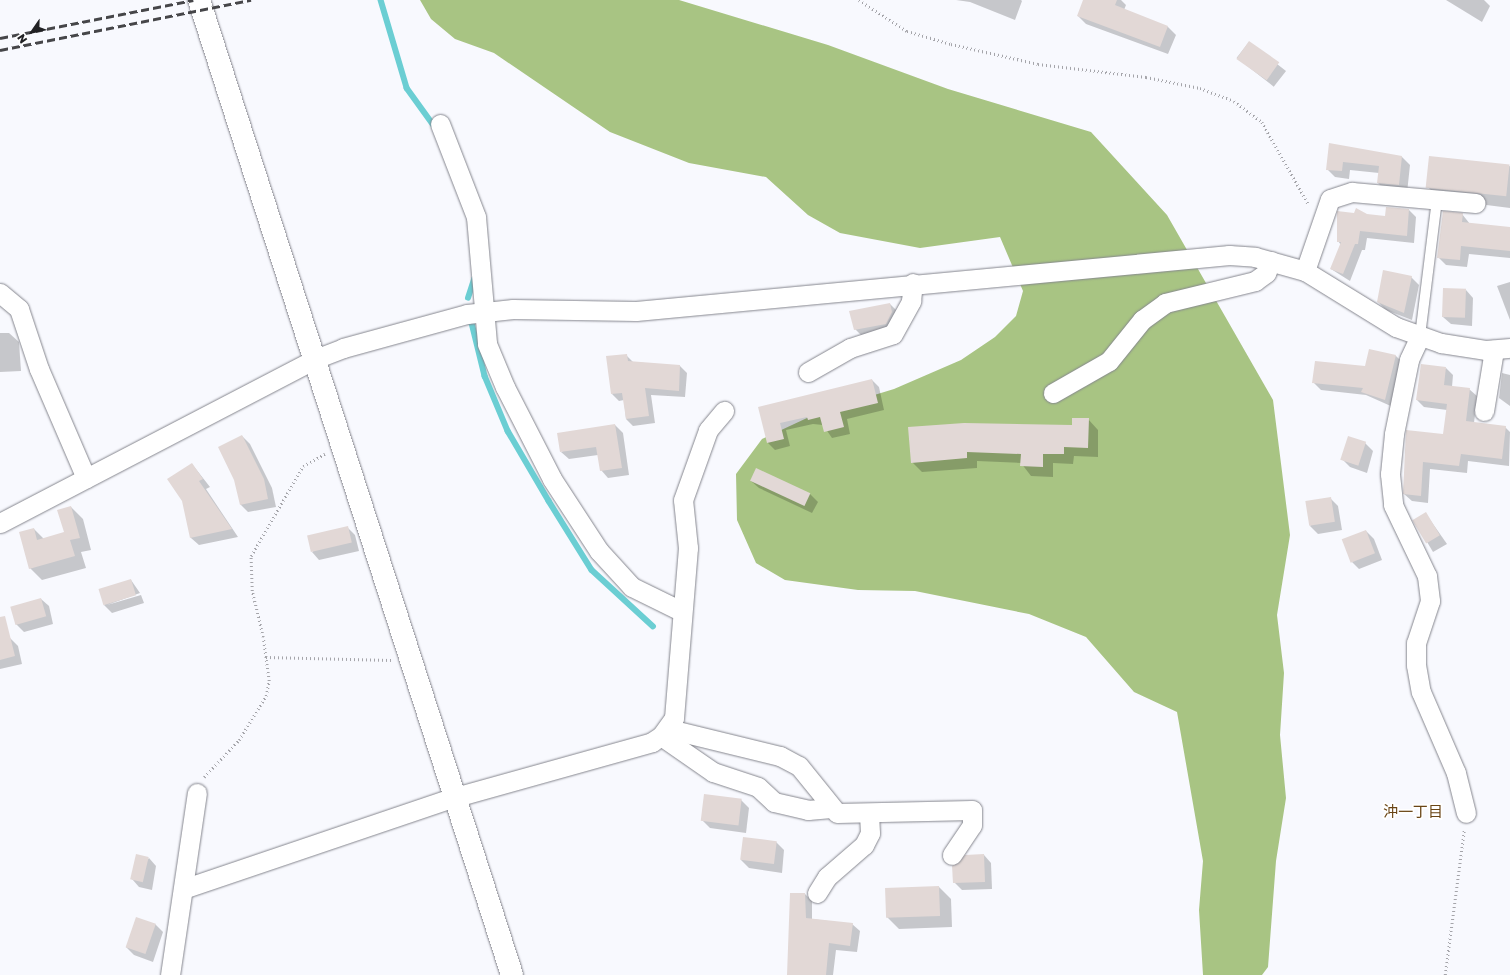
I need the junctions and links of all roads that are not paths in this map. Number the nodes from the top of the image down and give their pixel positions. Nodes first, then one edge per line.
1 (199, 0) edge
2 (440, 124) dead end
3 (1437, 199) junction
4 (1476, 202) dead end
5 (1271, 261) junction
6 (1305, 271) junction
7 (914, 283) junction
8 (0, 293) edge
9 (486, 312) junction
10 (1420, 336) junction
11 (1502, 349) edge
12 (315, 360) junction
13 (808, 372) dead end
14 (1053, 393) dead end
15 (724, 411) dead end
16 (1484, 411) dead end
17 (86, 478) junction
18 (0, 523) edge
19 (681, 611) junction
20 (665, 732) junction
21 (197, 793) road end
22 (452, 798) junction
23 (831, 808) junction
24 (869, 813) junction
25 (1466, 813) road end
26 (952, 855) dead end
27 (186, 888) junction
28 (817, 893) dead end
29 (170, 975) edge
30 (512, 975) edge

1 - 12 street
2 - 9 street
3 - 4 street
3 - 6 street
3 - 10 lane
5 - 6 street
5 - 7 street
5 - 14 street
6 - 10 street
7 - 9 street
7 - 13 street
8 - 17 street
9 - 12 street
9 - 19 street
10 - 11 street
10 - 25 street
11 - 16 street
12 - 17 street
12 - 22 street
15 - 19 street
17 - 18 street
19 - 20 street
20 - 22 street
20 - 23 street
20 - 23 street
21 - 27 street
22 - 27 street
22 - 30 street
23 - 24 street
24 - 26 street
24 - 28 street
27 - 29 street

